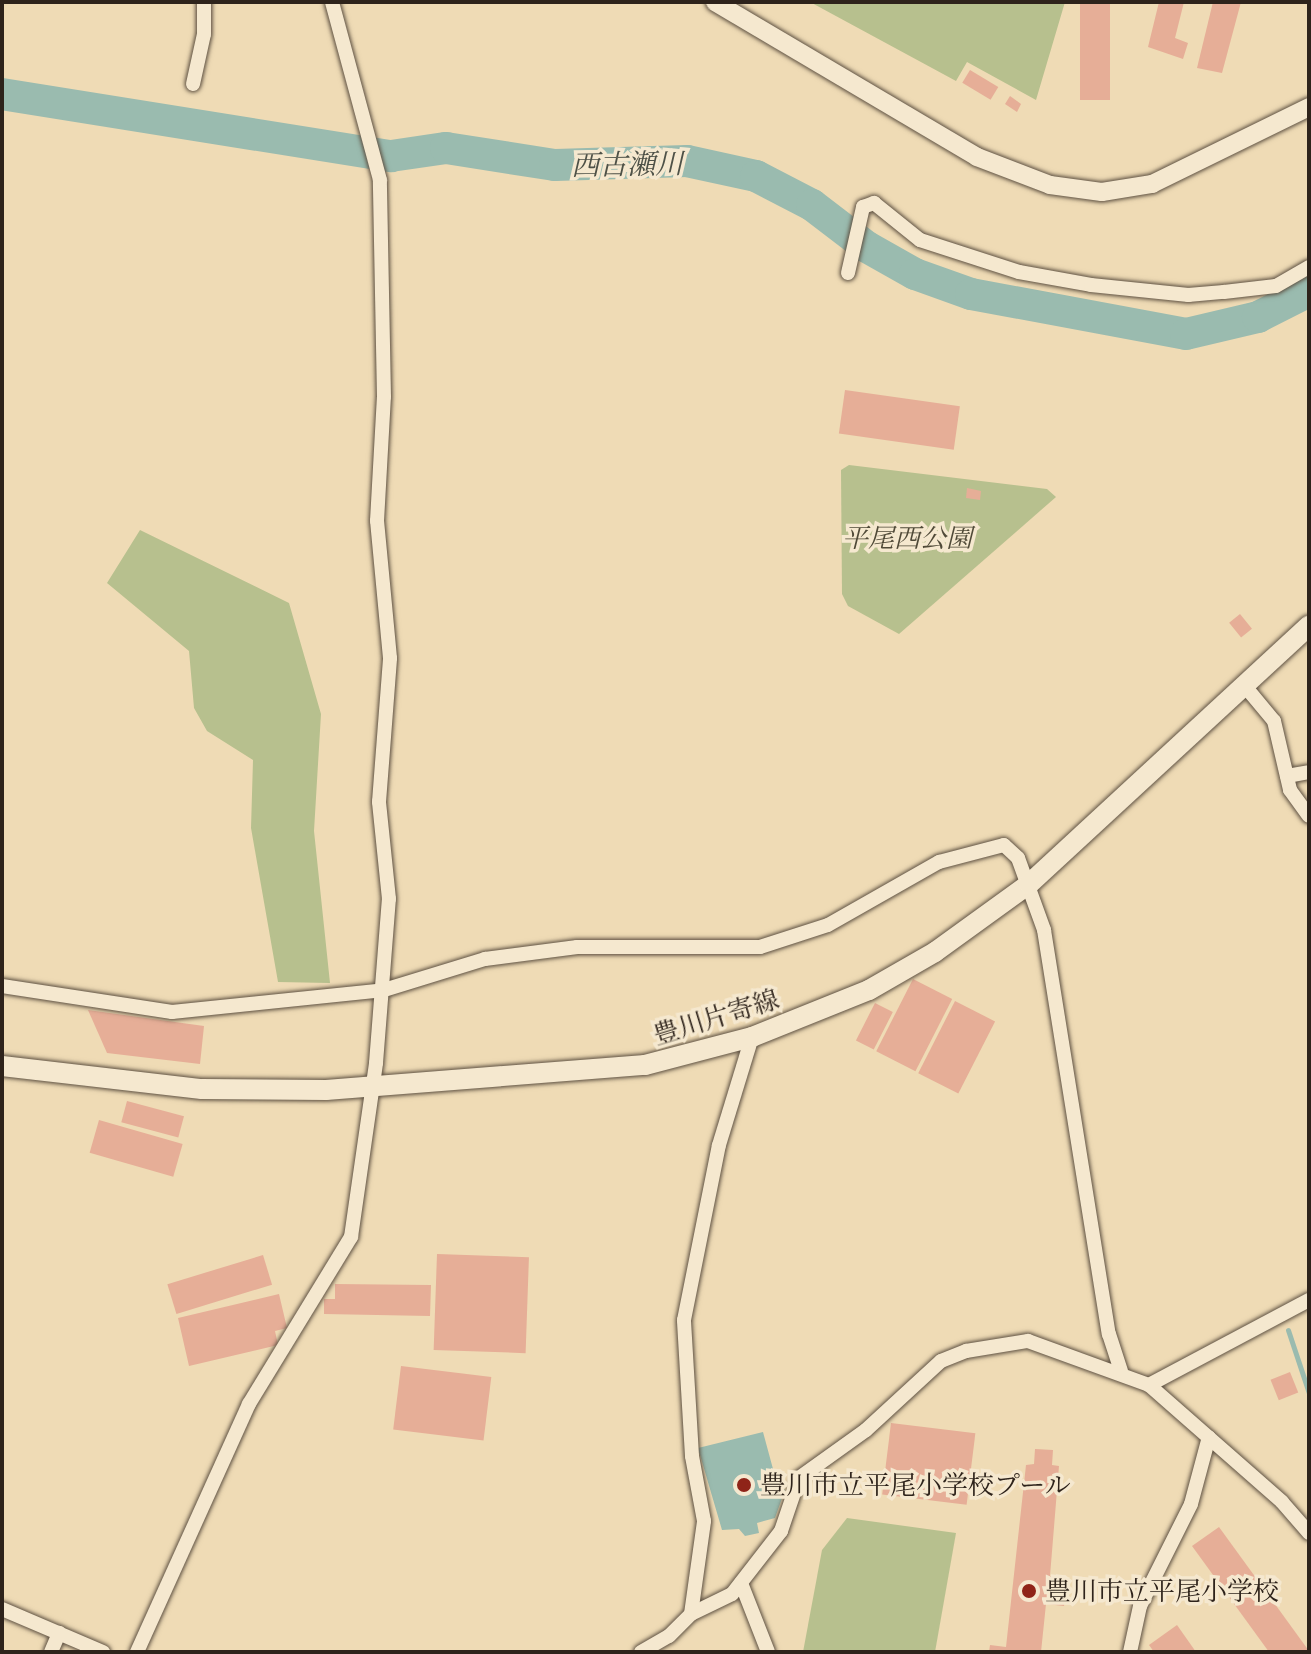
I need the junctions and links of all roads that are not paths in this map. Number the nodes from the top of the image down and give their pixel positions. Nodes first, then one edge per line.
1 (204, 2) edge
2 (332, 2) edge
3 (715, 2) edge
4 (193, 84) dead end
5 (1309, 107) edge
6 (1309, 267) edge
7 (848, 273) dead end
8 (1309, 626) edge
9 (1244, 685) junction
10 (1309, 772) edge
11 (1287, 776) junction
12 (1309, 816) edge
13 (1029, 884) junction
14 (2, 986) edge
15 (384, 990) junction
16 (752, 1037) junction
17 (2, 1066) edge
18 (373, 1087) junction
19 (1309, 1300) edge
20 (1121, 1371) junction
21 (1149, 1385) junction
22 (1209, 1437) junction
23 (1309, 1533) edge
24 (741, 1583) junction
25 (2, 1609) edge
26 (691, 1614) junction
27 (59, 1633) junction
28 (51, 1652) edge
29 (103, 1652) edge
30 (137, 1652) edge
31 (641, 1652) edge
32 (768, 1652) edge
33 (1130, 1652) edge

1 - 4 street
2 - 15 street
3 - 5 street
6 - 7 street
8 - 9 main road, 豊川片寄線
9 - 11 street
9 - 13 main road, 豊川片寄線
10 - 11 street
11 - 12 street
13 - 15 street
13 - 16 main road, 豊川片寄線
13 - 20 street
14 - 15 street
15 - 18 street
16 - 18 main road, 豊川片寄線
16 - 26 street
17 - 18 main road, 豊川片寄線
18 - 30 street
19 - 21 street
20 - 21 street
20 - 24 street
21 - 22 street
22 - 23 street
22 - 33 street
24 - 26 street
24 - 32 street
25 - 27 street
26 - 31 street
27 - 28 street
27 - 29 street

